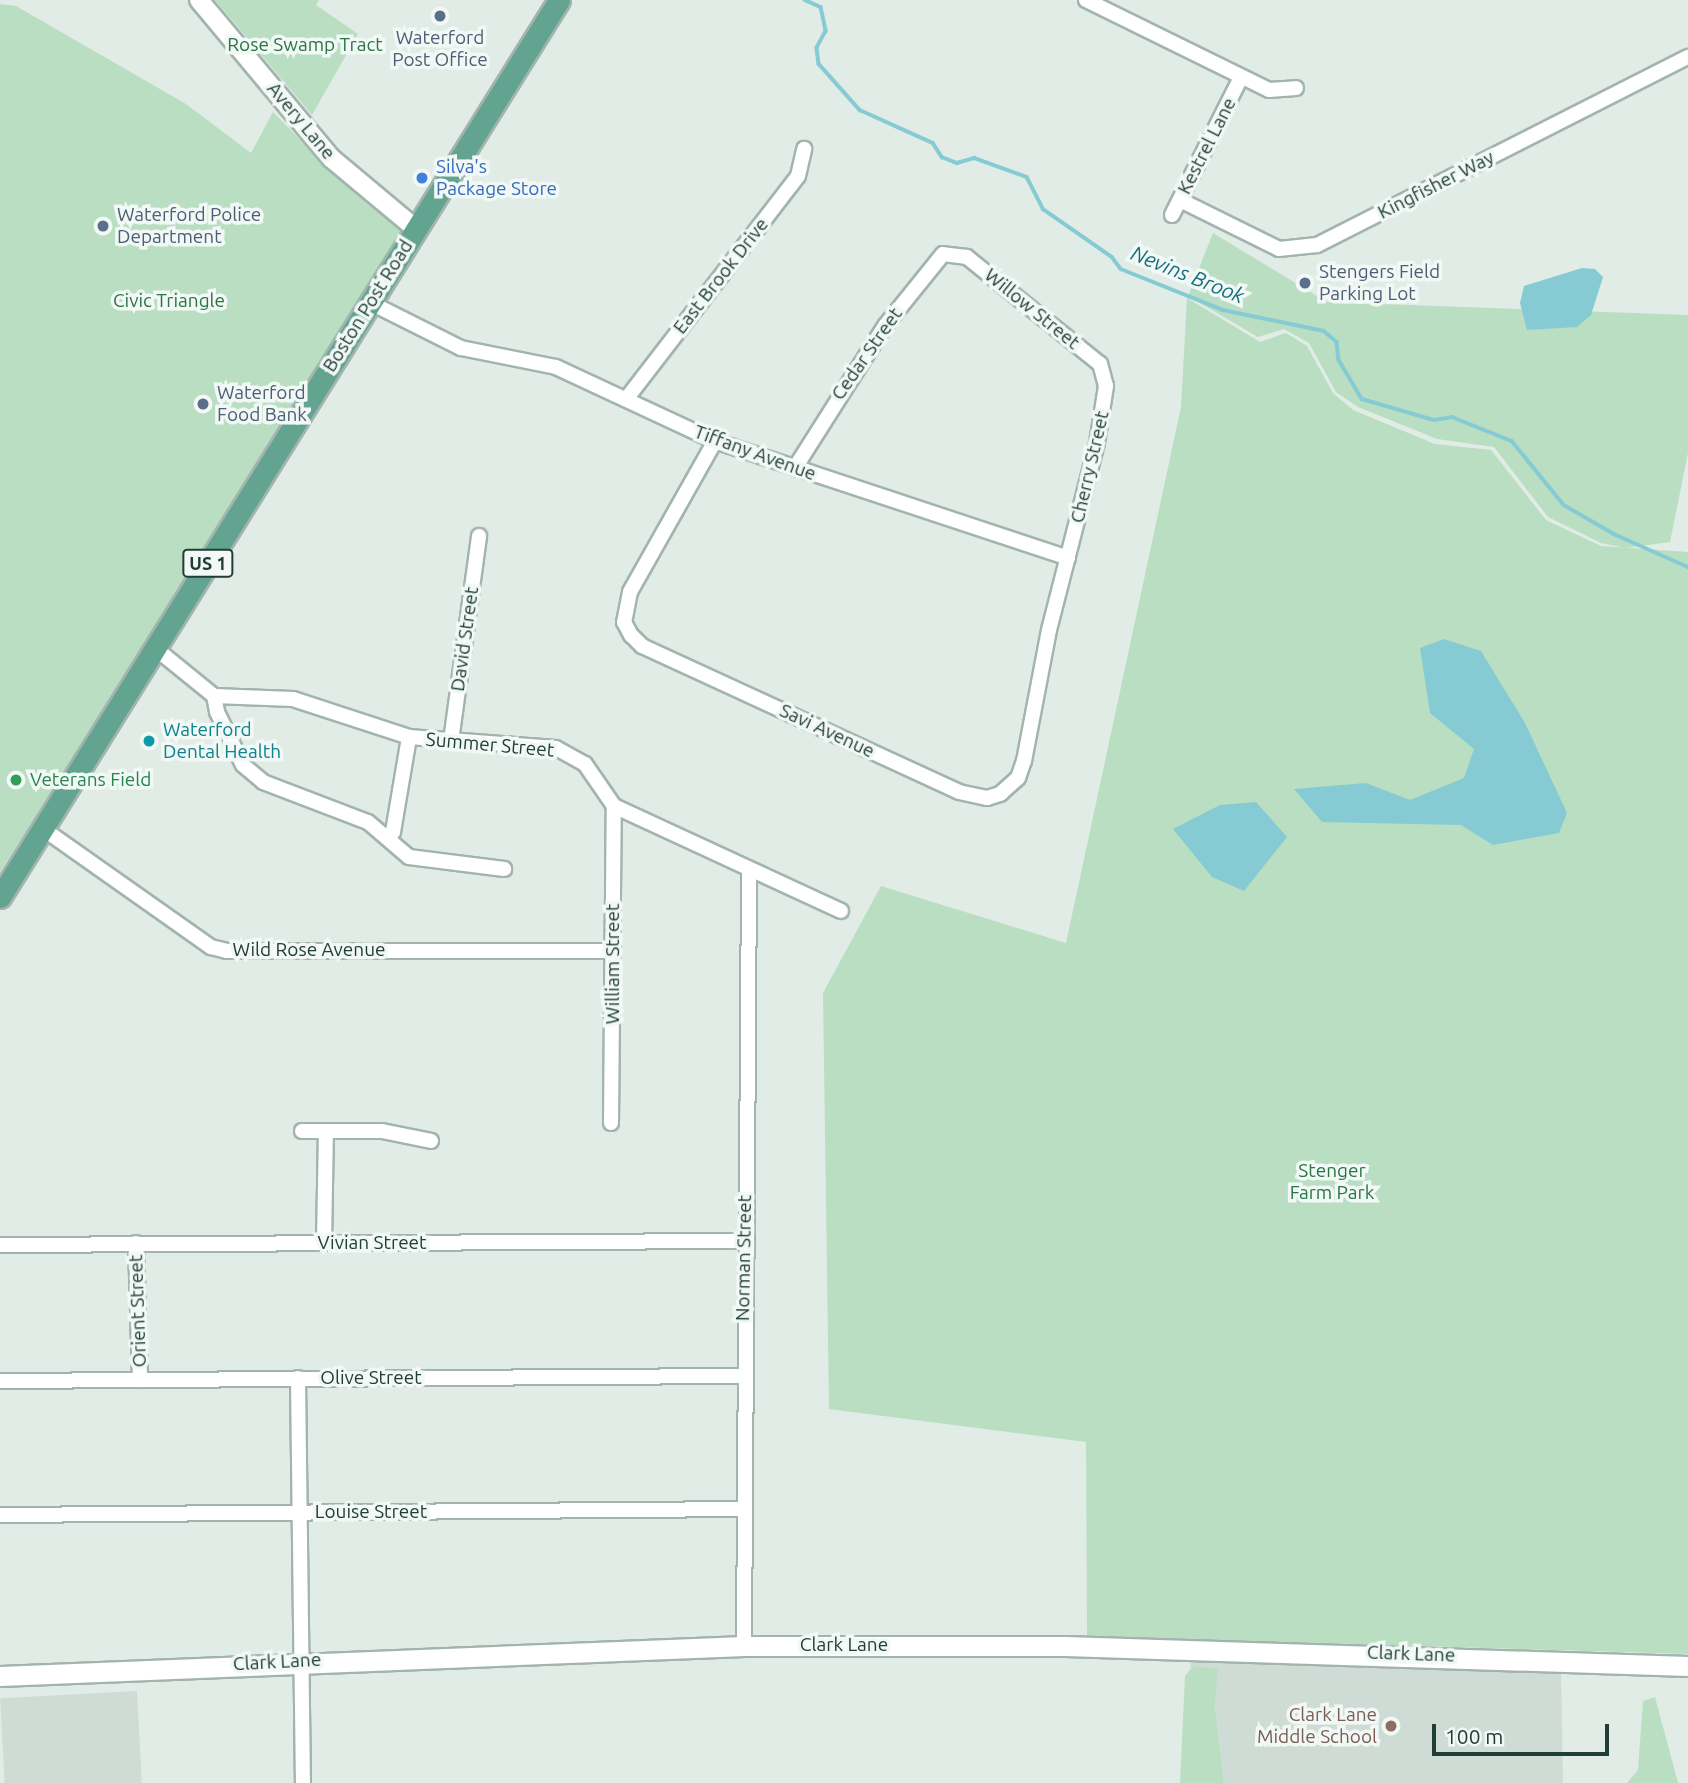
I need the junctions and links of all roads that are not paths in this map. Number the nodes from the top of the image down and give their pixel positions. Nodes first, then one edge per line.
1 (199, 0) edge
2 (559, 0) edge
3 (1086, 0) edge
4 (1688, 57) edge
5 (1241, 77) junction
6 (1296, 88) dead end
7 (804, 149) dead end
8 (1180, 200) junction
9 (1172, 215) dead end
10 (416, 229) junction
11 (951, 252) joint
12 (371, 303) junction
13 (1105, 375) joint
14 (627, 398) junction
15 (715, 441) junction
16 (795, 468) junction
17 (479, 536) dead end
18 (1068, 558) junction
19 (155, 648) junction
20 (214, 696) junction
21 (409, 737) junction
22 (451, 741) junction
23 (614, 806) junction
24 (42, 828) junction
25 (387, 837) junction
26 (504, 869) dead end
27 (749, 872) junction
28 (0, 897) edge
29 (841, 911) dead end
30 (613, 951) junction
31 (611, 1123) dead end
32 (302, 1131) dead end
33 (326, 1131) junction
34 (431, 1141) dead end
35 (745, 1241) junction
36 (136, 1243) junction
37 (324, 1243) junction
38 (0, 1245) edge
39 (743, 1376) junction
40 (298, 1378) junction
41 (140, 1380) junction
42 (0, 1381) edge
43 (742, 1509) junction
44 (300, 1512) junction
45 (0, 1515) edge
46 (744, 1646) junction
47 (303, 1660) junction
48 (1688, 1666) edge
49 (0, 1676) edge
50 (303, 1783) edge

1 - 10 street, Avery Lane
2 - 10 main road, Boston Post Road / US 1
3 - 5 street
4 - 8 street, Kingfisher Way
5 - 6 street
5 - 8 street, Kestrel Lane
7 - 14 street, East Brook Drive
8 - 9 street, Kestrel Lane
10 - 12 main road, Boston Post Road / US 1
11 - 13 street, Willow Street
11 - 16 street, Cedar Street
12 - 14 street, Tiffany Avenue
12 - 19 main road, Boston Post Road / US 1
13 - 18 street, Cherry Street
14 - 15 street, Tiffany Avenue
15 - 16 street, Tiffany Avenue
15 - 18 street, Savi Avenue
16 - 18 street, Tiffany Avenue
17 - 22 street, David Street
19 - 20 street
19 - 24 main road, Boston Post Road / US 1
20 - 21 street, Summer Street
20 - 25 street
21 - 22 street, Summer Street
21 - 25 street
22 - 23 street, Summer Street
23 - 27 street, Summer Street
23 - 30 street, William Street
24 - 28 main road, Boston Post Road / US 1
24 - 30 street, Wild Rose Avenue
25 - 26 street
27 - 29 street, Summer Street
27 - 35 street, Norman Street
30 - 31 street, William Street
32 - 33 street
33 - 34 street
33 - 37 street
35 - 37 street, Vivian Street
35 - 39 street, Norman Street
36 - 37 street, Vivian Street
36 - 38 street, Vivian Street
36 - 41 street, Orient Street
39 - 40 street, Olive Street
39 - 43 street, Norman Street
40 - 41 street, Olive Street
40 - 44 street
41 - 42 street, Olive Street
43 - 44 street, Louise Street
43 - 46 street, Norman Street
44 - 45 street, Louise Street
44 - 47 street
46 - 47 main road, Clark Lane
46 - 48 main road, Clark Lane
47 - 49 main road, Clark Lane
47 - 50 street

